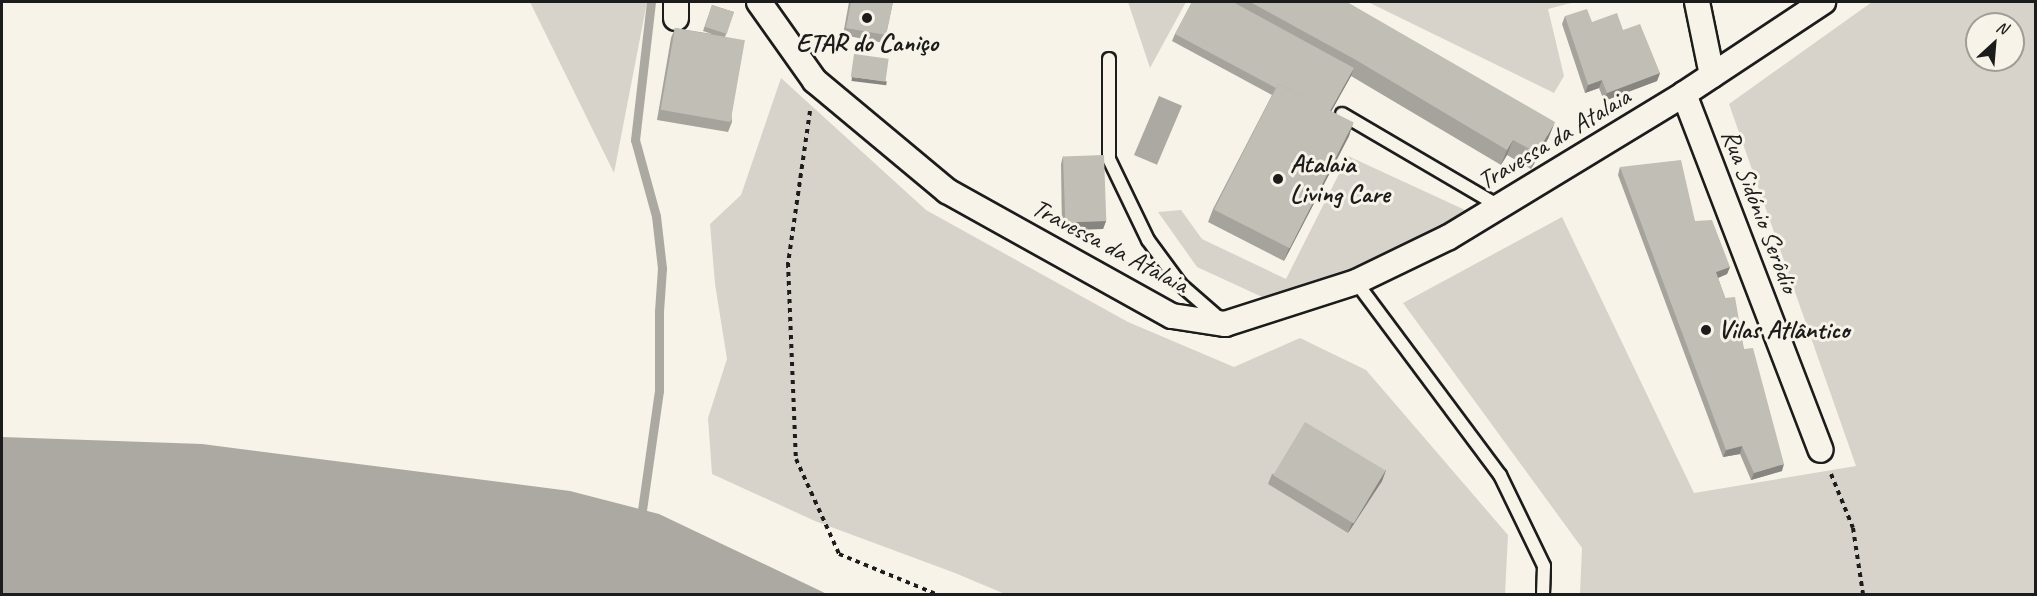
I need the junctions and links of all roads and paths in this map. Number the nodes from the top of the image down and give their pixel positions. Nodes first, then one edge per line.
1 (759, 2) edge
2 (1697, 2) edge
3 (1823, 2) edge
4 (1109, 59) dead end
5 (1712, 75) junction
6 (815, 81) junction
7 (1684, 94) junction
8 (1342, 114) edge
9 (1498, 206) junction
10 (1356, 282) junction
11 (1225, 324) junction
12 (1821, 450) joint
13 (936, 594) edge
14 (1543, 594) edge
15 (1863, 594) edge

1 - 6 street, Travessa da Atalaia
2 - 5 street
3 - 5 street, Travessa da Atalaia
4 - 11 lane
5 - 7 street, Travessa da Atalaia
6 - 11 street, Travessa da Atalaia
6 - 13 path
7 - 9 street, Travessa da Atalaia
7 - 12 street, Rua Sidónio Serôdio
8 - 9 lane
9 - 10 street, Travessa da Atalaia
10 - 11 street, Travessa da Atalaia
10 - 14 lane
12 - 15 path

